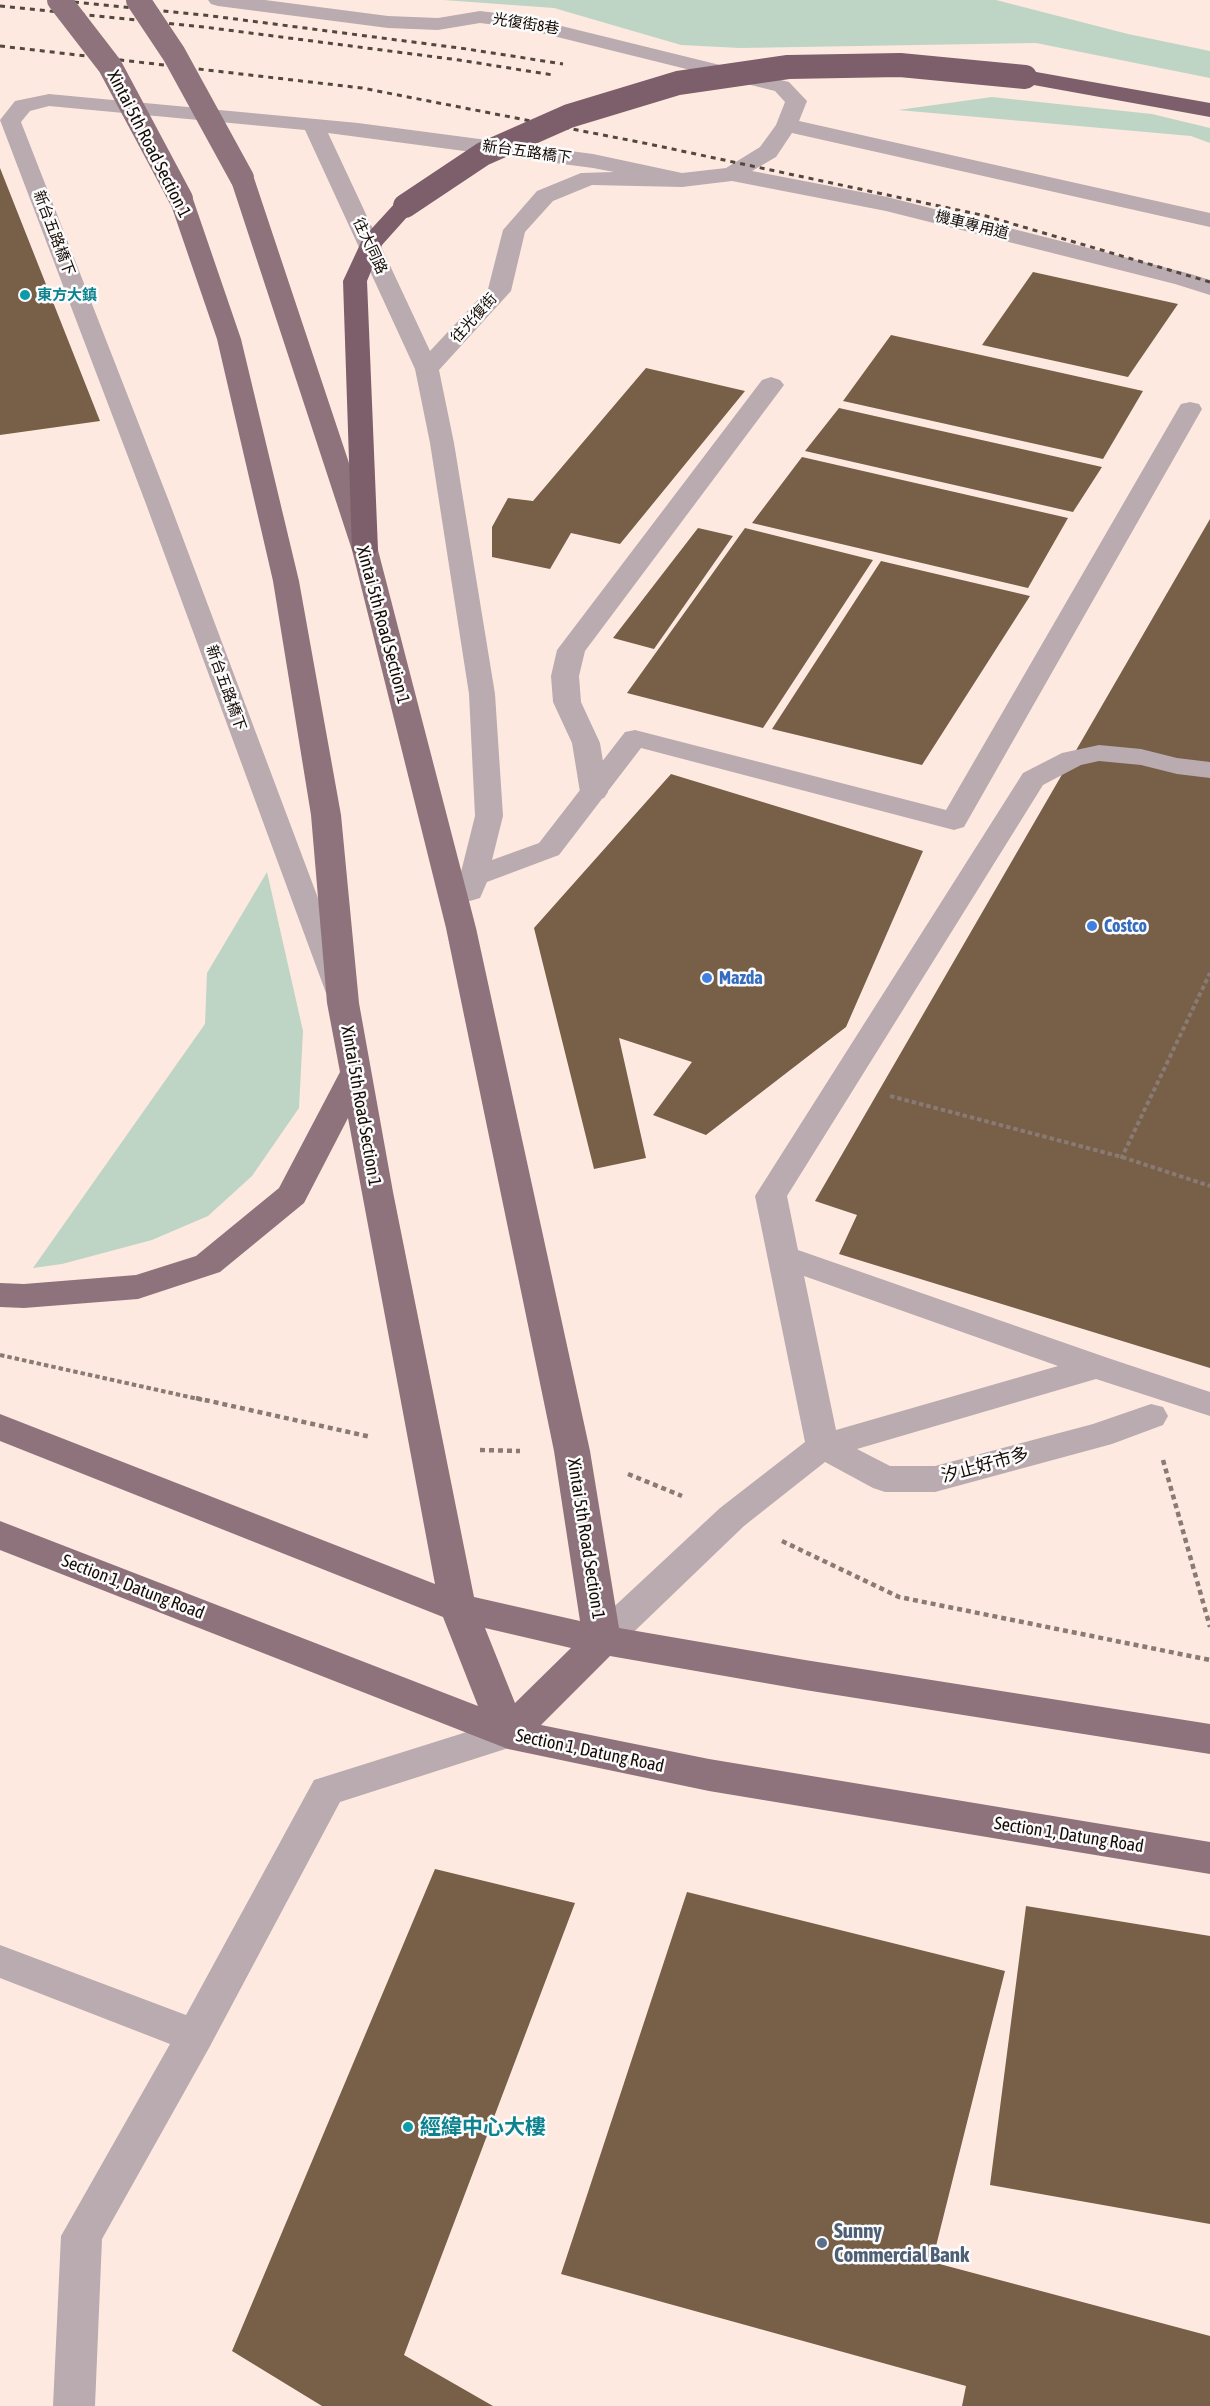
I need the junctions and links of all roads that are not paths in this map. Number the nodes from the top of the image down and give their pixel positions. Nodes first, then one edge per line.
1 (59, 0) edge
2 (138, 0) edge
3 (218, 0) edge
4 (1210, 110) edge
5 (313, 124) junction
6 (787, 125) junction
7 (732, 174) junction
8 (682, 180) junction
9 (1210, 220) edge
10 (370, 246) junction
11 (1210, 288) edge
12 (427, 369) junction
13 (771, 385) dead end
14 (1190, 409) dead end
15 (365, 550) junction
16 (1210, 770) edge
17 (594, 792) junction
18 (474, 878) junction
19 (461, 928) junction
20 (343, 1003) junction
21 (356, 1073) junction
22 (784, 1257) junction
23 (0, 1295) edge
24 (1096, 1367) junction
25 (1210, 1404) edge
26 (1150, 1416) dead end
27 (0, 1427) edge
28 (823, 1446) junction
29 (0, 1535) edge
30 (458, 1608) junction
31 (602, 1640) junction
32 (508, 1734) junction
33 (1210, 1739) edge
34 (1210, 1858) edge
35 (0, 1961) edge
36 (195, 2036) junction
37 (74, 2406) edge

1 - 20 main road, Xintai 5th Road Section 1, bridge
2 - 15 main road, Xintai 5th Road Section 1, bridge
3 - 6 lane, 光復街8巷
4 - 10 highway, bridge
5 - 8 lane, 新台五路橋下
5 - 10 lane, 往大同路
5 - 20 lane, 新台五路橋下
6 - 7 lane
6 - 9 lane
7 - 8 lane
7 - 11 lane, 機車專用道
8 - 12 lane, 往光復街
10 - 12 lane, 往大同路
10 - 15 highway
12 - 18 lane
13 - 17 street
14 - 17 lane
15 - 19 main road, Xintai 5th Road Section 1
16 - 22 lane
17 - 18 lane
18 - 19 lane
19 - 31 main road, Xintai 5th Road Section 1
20 - 21 main road, Xintai 5th Road Section 1
21 - 23 main road
21 - 30 main road, Xintai 5th Road Section 1
22 - 24 lane
22 - 28 lane
24 - 25 lane
24 - 28 lane
26 - 28 lane, 汐止好市多
27 - 30 main road
28 - 31 lane
29 - 32 main road, Section 1, Datung Road
30 - 31 main road
30 - 32 main road, Xintai 5th Road Section 1
31 - 32 main road, Xintai 5th Road Section 1
31 - 33 main road
32 - 34 main road, Section 1, Datung Road
32 - 36 lane
35 - 36 lane
36 - 37 lane

